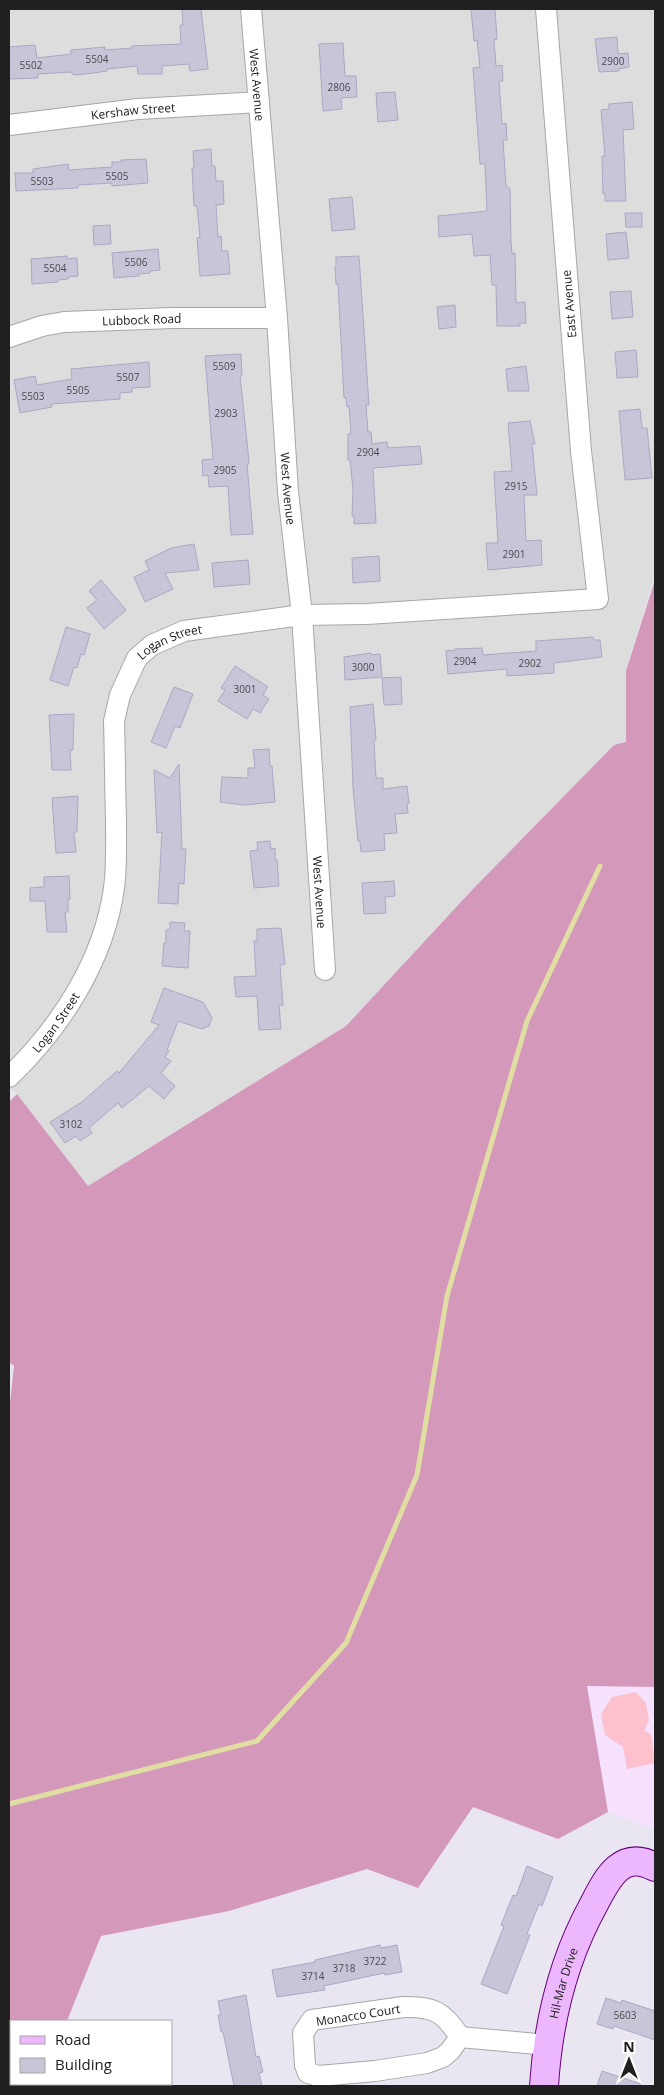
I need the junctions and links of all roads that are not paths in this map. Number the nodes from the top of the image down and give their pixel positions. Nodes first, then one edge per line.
1 (251, 9) edge
2 (546, 9) edge
3 (259, 102) junction
4 (9, 125) edge
5 (277, 318) junction
6 (9, 337) edge
7 (598, 600) joint
8 (302, 615) junction
9 (325, 970) dead end
10 (9, 1077) edge
11 (655, 1866) edge
12 (460, 2037) junction
13 (548, 2045) junction
14 (544, 2086) edge

1 - 3 street, West Avenue
2 - 7 street, East Avenue
3 - 4 street, Kershaw Street
3 - 5 street, West Avenue
5 - 6 street, Lubbock Road
5 - 8 street, West Avenue
7 - 8 street, Logan Street
8 - 9 street, West Avenue
8 - 10 street, Logan Street
11 - 13 street, Hil-Mar Drive
12 - 12 street, Monacco Court
12 - 13 street
13 - 14 street, Hil-Mar Drive

